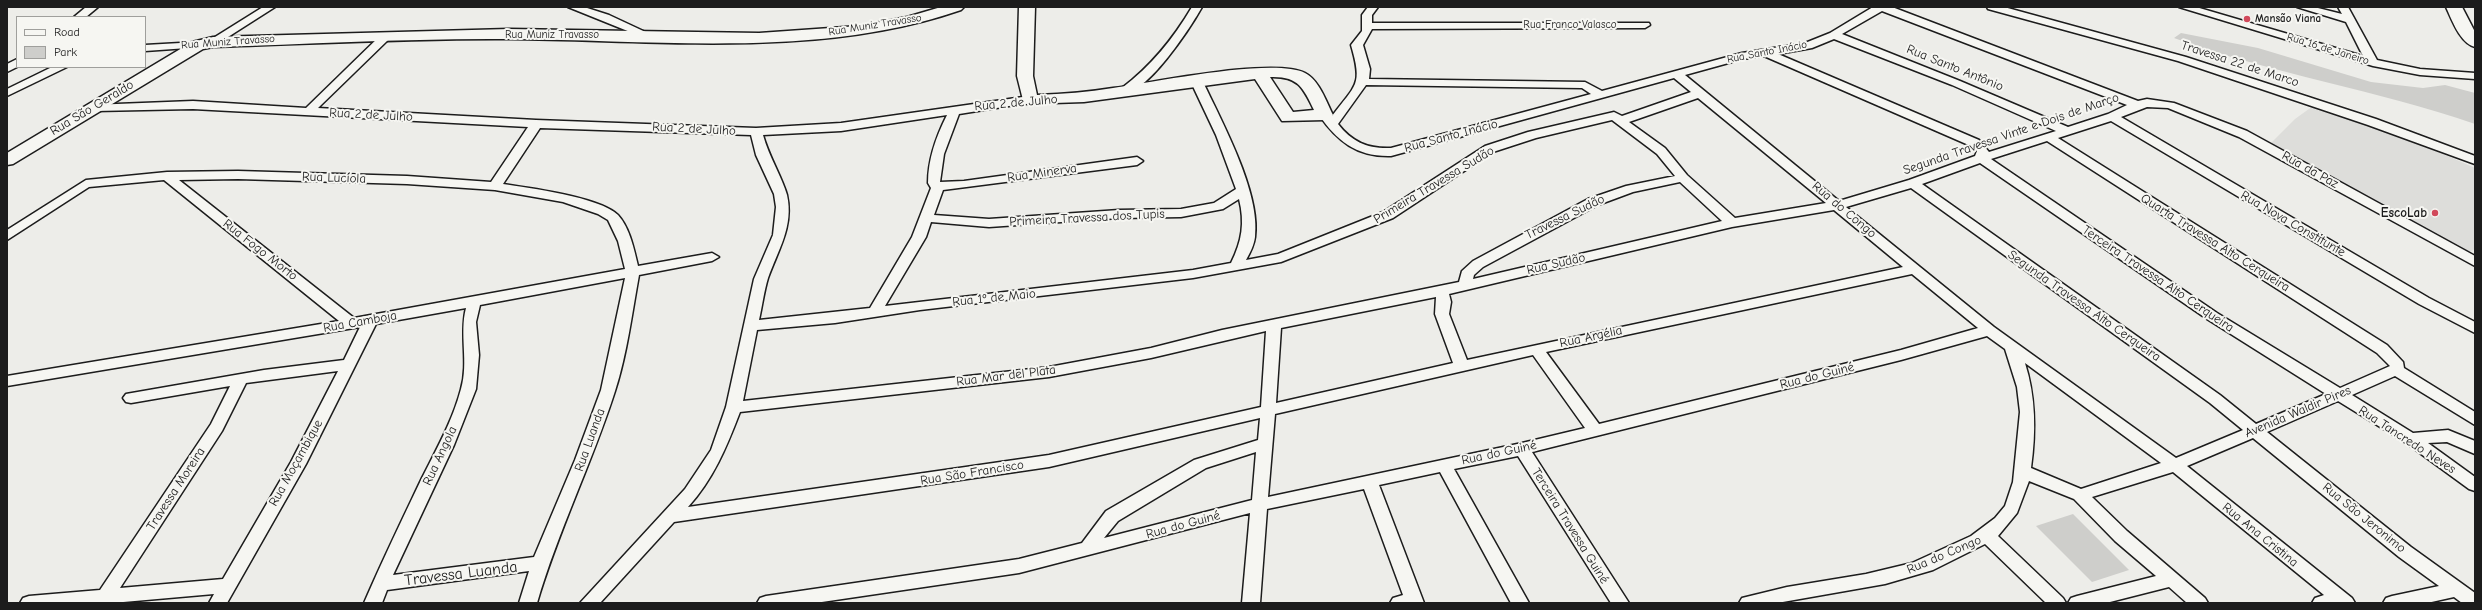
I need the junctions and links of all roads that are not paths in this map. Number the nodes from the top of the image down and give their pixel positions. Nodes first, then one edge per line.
1 (93, 7) edge
2 (270, 7) edge
3 (573, 7) edge
4 (956, 7) edge
5 (1027, 7) edge
6 (1198, 7) edge
7 (1373, 7) edge
8 (1881, 7) edge
9 (1992, 7) edge
10 (2184, 7) edge
11 (2302, 7) edge
12 (2343, 7) edge
13 (2454, 7) edge
14 (80, 16) edge
15 (2351, 20) junction
16 (1645, 25) dead end
17 (1367, 26) junction
18 (1834, 35) junction
19 (649, 36) junction
20 (385, 37) junction
21 (2475, 42) edge
22 (205, 43) junction
23 (146, 48) edge
24 (1764, 52) junction
25 (16, 63) edge
26 (2373, 63) junction
27 (59, 68) edge
28 (7, 69) edge
29 (1291, 73) joint
30 (1260, 74) junction
31 (1676, 74) junction
32 (2475, 76) edge
33 (1196, 80) junction
34 (1363, 82) junction
35 (1126, 90) junction
36 (7, 93) edge
37 (1700, 93) junction
38 (1602, 95) junction
39 (1030, 100) junction
40 (2137, 105) junction
41 (95, 107) junction
42 (956, 110) junction
43 (309, 111) junction
44 (2112, 117) junction
45 (1616, 118) junction
46 (1328, 120) junction
47 (536, 124) junction
48 (2065, 130) junction
49 (756, 132) junction
50 (2048, 137) junction
51 (1981, 158) junction
52 (7, 160) edge
53 (2475, 160) edge
54 (1137, 162) dead end
55 (167, 176) junction
56 (1682, 178) junction
57 (1913, 183) junction
58 (494, 186) junction
59 (942, 187) junction
60 (1242, 191) junction
61 (1838, 205) junction
62 (927, 218) junction
63 (1732, 223) junction
64 (7, 236) edge
65 (712, 257) dead end
66 (2475, 262) edge
67 (1237, 265) junction
68 (1914, 269) junction
69 (633, 272) junction
70 (1466, 284) junction
71 (1441, 291) junction
72 (474, 302) junction
73 (875, 311) junction
74 (371, 320) junction
75 (352, 324) junction
76 (1274, 324) junction
77 (751, 326) junction
78 (2475, 328) edge
79 (1989, 330) junction
80 (2012, 346) junction
81 (1536, 349) junction
82 (349, 364) junction
83 (1462, 367) junction
84 (2396, 370) junction
85 (241, 379) junction
86 (7, 381) edge
87 (2338, 396) junction
88 (131, 398) dead end
89 (734, 407) junction
90 (1270, 409) junction
91 (2475, 419) edge
92 (2255, 429) junction
93 (1596, 431) junction
94 (2411, 439) junction
95 (1265, 443) junction
96 (2475, 448) edge
97 (1522, 449) junction
98 (1444, 465) junction
99 (2175, 465) junction
100 (2024, 472) junction
101 (1369, 481) junction
102 (2475, 485) edge
103 (2080, 495) junction
104 (1258, 505) junction
105 (670, 516) junction
106 (1987, 536) junction
107 (1087, 550) junction
108 (540, 563) junction
109 (2170, 580) junction
110 (382, 584) junction
111 (227, 586) junction
112 (2456, 590) junction
113 (105, 596) junction
114 (1798, 598) edge
115 (2342, 600) edge
116 (1409, 602) edge
117 (29, 603) edge
118 (218, 603) edge
119 (374, 603) edge
120 (528, 603) edge
121 (589, 603) edge
122 (766, 603) edge
123 (1251, 603) edge
124 (1520, 603) edge
125 (1620, 603) edge
126 (1748, 603) edge
127 (2057, 603) edge
128 (2077, 603) edge
129 (2200, 603) edge
130 (2321, 603) edge
131 (2392, 603) edge
132 (2475, 603) edge

1 - 14 street
2 - 22 street
3 - 19 street
4 - 19 street, Rua Muniz Travasso
5 - 39 street
6 - 35 street
7 - 17 street
8 - 18 street, Rua Santo Inácio
8 - 40 street, Segunda Travessa Vinte e Dois de Março
9 - 53 street, Travessa 22 de Marco
10 - 26 street, Rua 16 de Janeiro
11 - 15 street
12 - 15 street
13 - 21 street
15 - 26 street
16 - 17 street, Rua Franco Valasco
17 - 34 street
18 - 24 street, Rua Santo Inácio
18 - 48 street, Rua Santo Antônio
19 - 20 street, Rua Muniz Travasso
20 - 22 street, Rua Muniz Travasso
20 - 43 street
22 - 23 street, Rua Muniz Travasso
22 - 41 street, Rua São Geraldo
24 - 31 street, Rua Santo Inácio
24 - 51 street
25 - 28 street
26 - 32 street, Rua 16 de Janeiro
27 - 36 street
29 - 30 street, Rua 2 de Julho
29 - 46 street, Rua Santo Inácio
30 - 33 street, Rua 2 de Julho
30 - 46 street
31 - 37 street, Rua do Congo
31 - 38 street, Rua Santo Inácio
33 - 35 street, Rua 2 de Julho
33 - 60 street
34 - 38 street
34 - 46 street
35 - 39 street, Rua 2 de Julho
37 - 45 street, Primeira Travessa Sudão
37 - 61 street, Rua do Congo
38 - 46 street, Rua Santo Inácio
39 - 42 street, Rua 2 de Julho
40 - 44 street, Segunda Travessa Vinte e Dois de Março
40 - 66 street, Rua da Paz
41 - 43 street, Rua 2 de Julho
41 - 52 street, Rua São Geraldo
42 - 49 street, Rua 2 de Julho
42 - 59 street
43 - 47 street, Rua 2 de Julho
44 - 48 street, Segunda Travessa Vinte e Dois de Março
44 - 78 street, Rua Nova Constitunte
45 - 56 street
45 - 67 street, Primeira Travessa Sudão
47 - 49 street, Rua 2 de Julho
47 - 58 street
48 - 50 street, Segunda Travessa Vinte e Dois de Março
49 - 77 street
50 - 51 street, Segunda Travessa Vinte e Dois de Março
50 - 84 street, Quarta Travessa Alto Cerqueira
51 - 57 street, Segunda Travessa Vinte e Dois de Março
51 - 87 street, Terceira Travessa Alto Cerqueira
54 - 59 street, Rua Minerva
55 - 58 street, Rua Lucíola
55 - 64 street, Rua Lucíola
55 - 75 street, Rua Fogo Morto
56 - 63 street
56 - 70 street, Travessa Sudão
57 - 61 street, Segunda Travessa Vinte e Dois de Março
57 - 92 street, Segunda Travessa Alto Cerqueira
58 - 69 street, Rua Lucíola
59 - 62 street
60 - 62 street, Primeira Travessa dos Tupis
60 - 67 street
61 - 63 street, Rua Sudão
61 - 68 street, Rua do Congo
62 - 73 street
63 - 70 street, Rua Sudão
65 - 69 street, Rua Camboja
67 - 73 street, Rua 1º de Maio
68 - 79 street, Rua do Congo
68 - 81 street, Rua Argélia
69 - 72 street, Rua Camboja
69 - 108 street, Rua Luanda
70 - 71 street, Rua Sudão
71 - 76 street, Rua Sudão
71 - 83 street
72 - 74 street, Rua Camboja
72 - 110 street, Rua Angola
73 - 77 street, Rua 1º de Maio
74 - 75 street, Rua Camboja
74 - 82 street, Rua Moçambique
75 - 86 street, Rua Camboja
76 - 89 street, Rua Mar del Plata
76 - 90 street
77 - 89 street
79 - 80 street, Rua do Congo
79 - 93 street, Rua do Guiné
80 - 99 street, Rua do Congo
80 - 100 street, Rua do Congo
81 - 83 street, Rua Argélia
81 - 93 street
82 - 85 street
82 - 111 street, Rua Moçambique
83 - 90 street, Rua Argélia
84 - 87 street, Avenida Waldir Pires
84 - 91 street
85 - 88 street
85 - 113 street, Travessa Moreira
87 - 92 street, Avenida Waldir Pires
87 - 94 street, Rua Tancredo Neves
89 - 105 street
90 - 95 street
90 - 105 street, Rua São Francisco
92 - 99 street, Avenida Waldir Pires
92 - 112 street, Rua São Jeronimo
93 - 97 street, Rua do Guiné
94 - 96 street
94 - 102 street, Rua Tancredo Neves
95 - 104 street
95 - 107 street
97 - 98 street, Rua do Guiné
97 - 125 street, Terceira Travessa Guiné
98 - 101 street, Rua do Guiné
98 - 124 street
99 - 103 street, Avenida Waldir Pires
99 - 115 street, Rua Ana Cristina
100 - 103 street
100 - 106 street, Rua do Congo
101 - 104 street, Rua do Guiné
101 - 116 street
103 - 109 street
104 - 107 street, Rua do Guiné
104 - 123 street
105 - 121 street
106 - 114 street, Rua do Congo
106 - 127 street
107 - 122 street, Rua do Guiné
108 - 110 street, Travessa Luanda
108 - 120 street, Rua Luanda
109 - 128 street
109 - 129 street
110 - 119 street, Rua Angola
111 - 113 street
111 - 118 street, Rua Moçambique
112 - 131 street
112 - 132 street, Rua São Jeronimo
113 - 117 street
114 - 126 street, Rua do Congo
115 - 130 street

